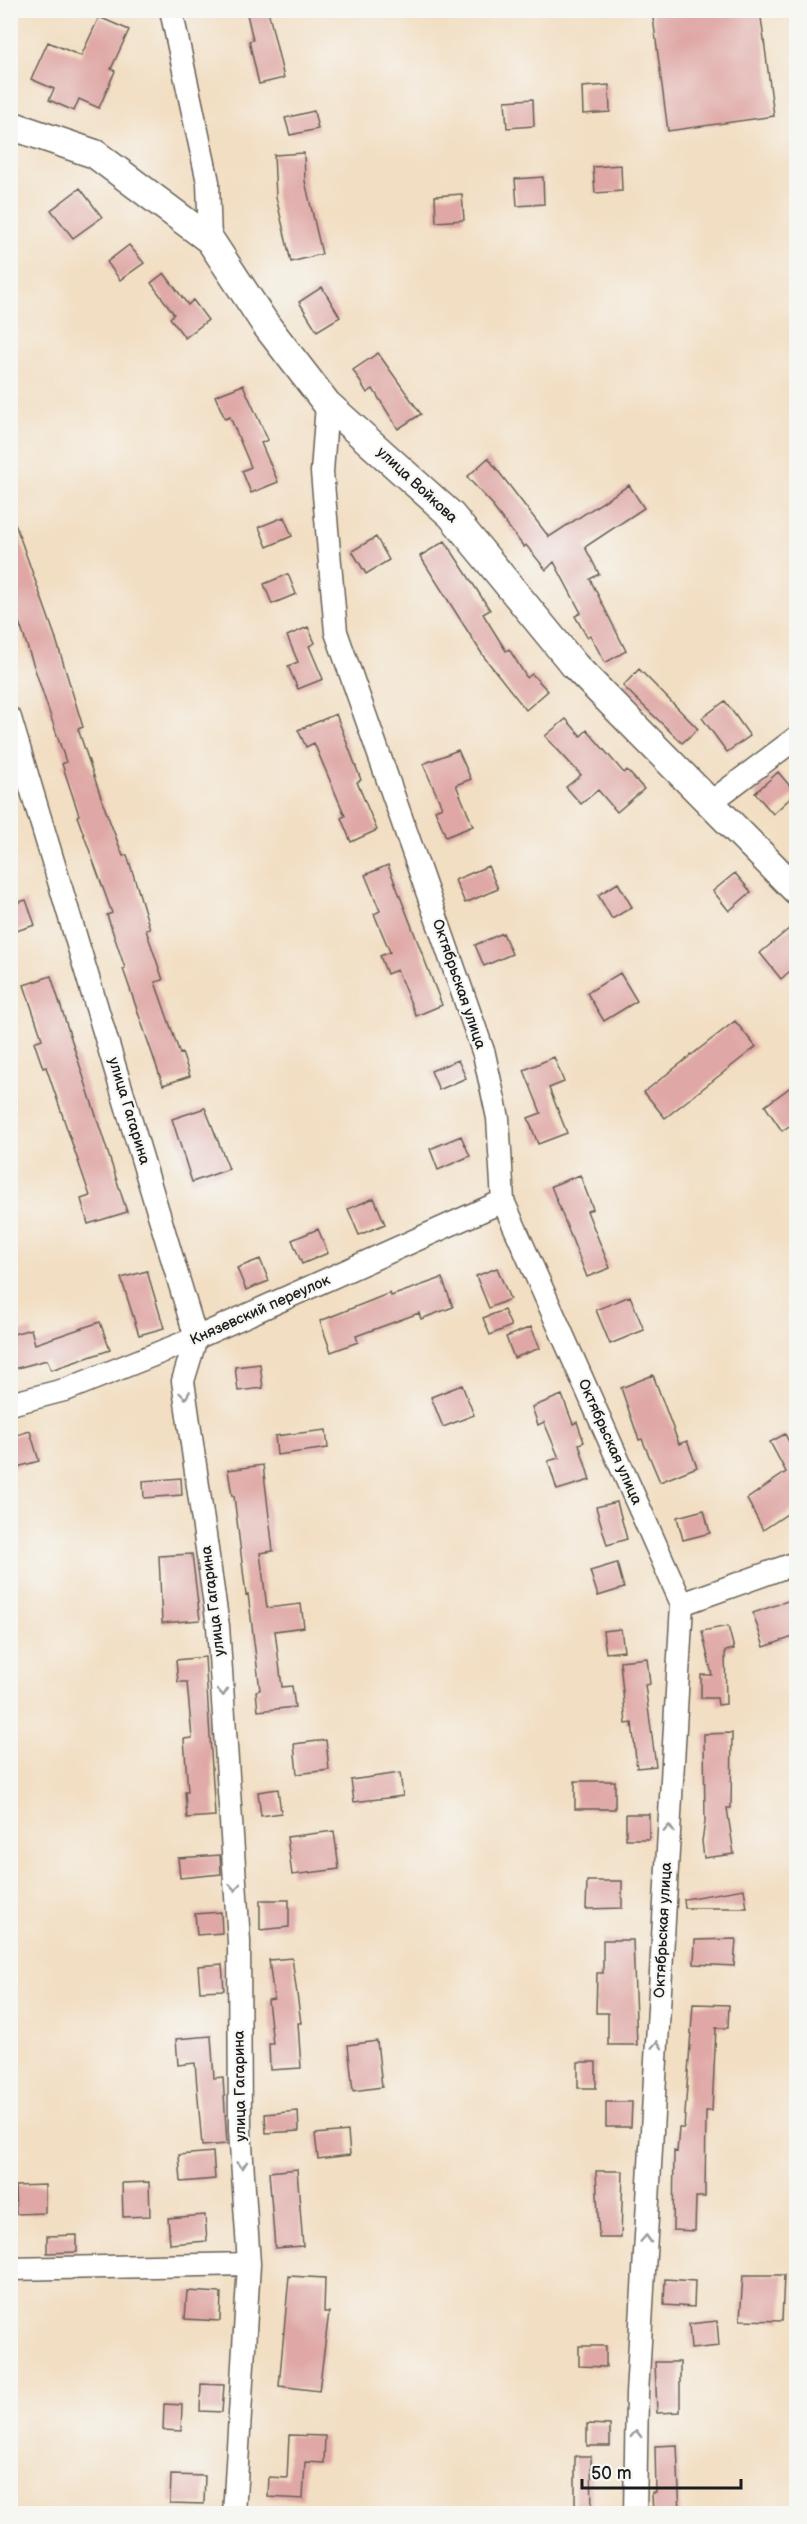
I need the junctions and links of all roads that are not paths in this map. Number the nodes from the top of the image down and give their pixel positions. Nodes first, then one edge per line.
1 (171, 10) edge
2 (10, 125) edge
3 (210, 240) junction
4 (327, 404) junction
5 (10, 718) edge
6 (796, 738) edge
7 (711, 802) junction
8 (796, 890) edge
9 (503, 1201) junction
10 (196, 1338) junction
11 (10, 1404) edge
12 (796, 1563) edge
13 (682, 1604) junction
14 (249, 2264) junction
15 (10, 2270) edge
16 (234, 2514) edge
17 (635, 2514) edge

1 - 3 street
2 - 3 street
3 - 4 street, улица Войкова
4 - 7 street, улица Войкова
4 - 9 street, Октябрьская улица
5 - 10 street, улица Гагарина
6 - 7 street
7 - 8 street, улица Войкова
9 - 10 street, Князевский переулок
9 - 13 street, Октябрьская улица
10 - 11 street, Князевский переулок
10 -> 14 street, улица Гагарина
12 - 13 street
17 -> 13 street, Октябрьская улица
14 - 15 street
14 - 16 street, улица Гагарина

